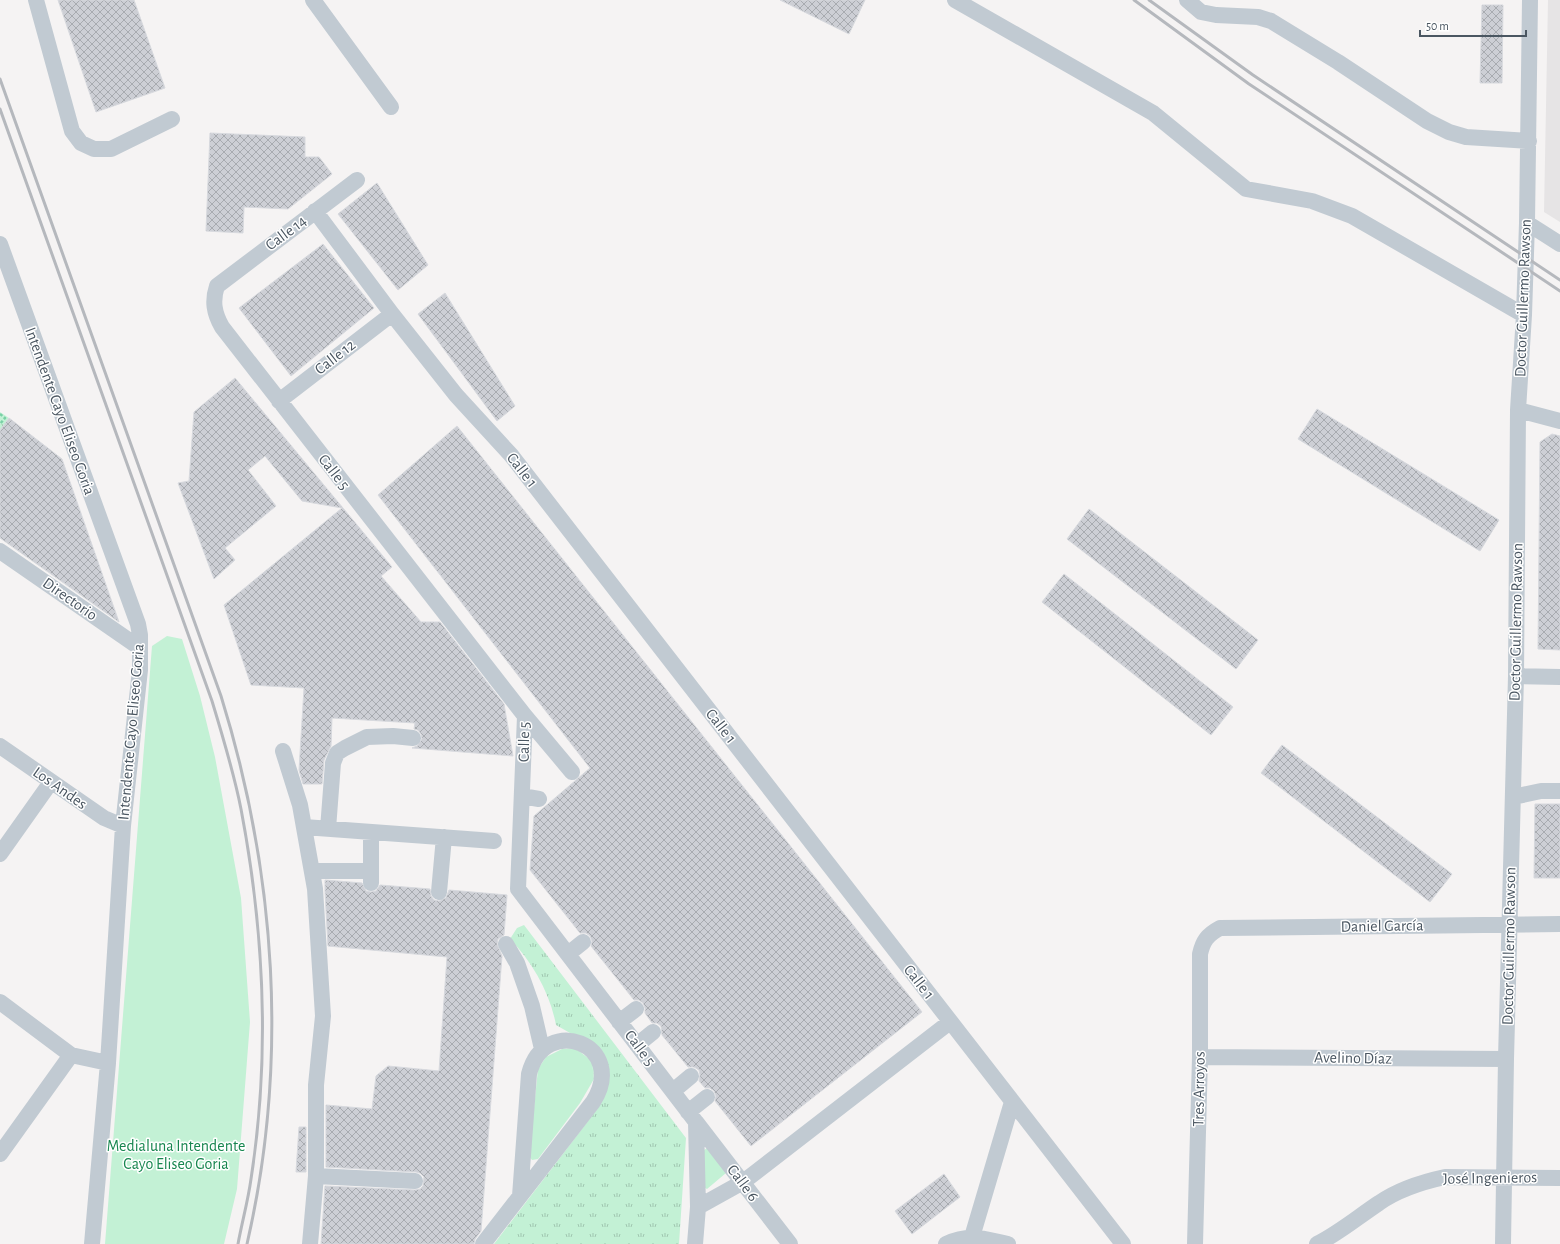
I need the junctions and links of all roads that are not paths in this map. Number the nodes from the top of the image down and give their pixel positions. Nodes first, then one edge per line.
1 (36, 0) edge
2 (313, 0) edge
3 (955, 0) edge
4 (1187, 0) edge
5 (1530, 0) edge
6 (391, 107) dead end
7 (172, 119) dead end
8 (1529, 141) junction
9 (357, 180) dead end
10 (315, 210) junction
11 (1527, 223) junction
12 (0, 244) edge
13 (1560, 244) edge
14 (217, 286) joint
15 (392, 314) junction
16 (1524, 315) junction
17 (279, 401) junction
18 (1518, 410) junction
19 (1560, 421) edge
20 (0, 551) edge
21 (140, 648) junction
22 (1516, 676) junction
23 (1560, 677) edge
24 (525, 716) junction
25 (413, 738) dead end
26 (0, 746) edge
27 (283, 751) dead end
28 (572, 772) dead end
29 (52, 782) junction
30 (1560, 791) edge
31 (522, 796) junction
32 (1513, 797) junction
33 (539, 799) dead end
34 (123, 826) junction
35 (304, 827) junction
36 (328, 828) junction
37 (371, 832) junction
38 (444, 837) junction
39 (494, 841) dead end
40 (0, 854) edge
41 (312, 871) junction
42 (439, 892) dead end
43 (1509, 924) junction
44 (1560, 924) edge
45 (1207, 936) joint
46 (583, 942) dead end
47 (506, 944) dead end
48 (568, 954) junction
49 (0, 1002) edge
50 (636, 1009) dead end
51 (619, 1022) junction
52 (950, 1022) junction
53 (653, 1032) dead end
54 (637, 1045) junction
55 (542, 1049) junction
56 (71, 1055) junction
57 (1200, 1057) junction
58 (1506, 1059) junction
59 (108, 1063) junction
60 (691, 1076) dead end
61 (673, 1092) junction
62 (707, 1097) dead end
63 (1012, 1102) junction
64 (692, 1117) junction
65 (0, 1154) edge
66 (316, 1176) junction
67 (1504, 1177) junction
68 (1560, 1178) edge
69 (415, 1181) dead end
70 (743, 1182) junction
71 (520, 1196) junction
72 (698, 1207) junction
73 (972, 1237) junction
74 (92, 1244) edge
75 (310, 1244) edge
76 (483, 1244) edge
77 (696, 1244) edge
78 (790, 1244) edge
79 (946, 1244) edge
80 (1008, 1244) edge
81 (1123, 1244) edge
82 (1195, 1244) edge
83 (1317, 1244) edge
84 (1503, 1244) edge

1 - 7 street
2 - 6 street
3 - 16 street
4 - 8 street
5 - 8 street, Doctor Guillermo Rawson
8 - 11 street, Doctor Guillermo Rawson
9 - 10 street, Calle 14
10 - 14 street, Calle 14
10 - 15 street, Calle 1
11 - 13 street
11 - 16 street, Doctor Guillermo Rawson
12 - 21 street, Intendente Cayo Eliseo Goria
14 - 17 street, Calle 5
15 - 17 street, Calle 12
15 - 52 street, Calle 1
16 - 18 street, Doctor Guillermo Rawson
17 - 24 street, Calle 5
18 - 19 street
18 - 22 street, Doctor Guillermo Rawson
20 - 21 street, Directorio
21 - 34 street, Intendente Cayo Eliseo Goria
22 - 23 street
22 - 32 street, Doctor Guillermo Rawson
24 - 28 street
24 - 31 street, Calle 5
25 - 36 street
26 - 29 street, Los Andes
27 - 35 street
29 - 34 street, Los Andes
29 - 40 street
30 - 32 street
31 - 33 street
31 - 48 street, Calle 5
32 - 43 street, Doctor Guillermo Rawson
34 - 59 street, Intendente Cayo Eliseo Goria
35 - 36 street
35 - 41 street
36 - 37 street
37 - 38 street
37 - 41 street
38 - 39 street
38 - 42 street
41 - 66 street
43 - 44 street, Daniel García
43 - 45 street, Daniel García
43 - 58 street, Doctor Guillermo Rawson
45 - 57 street, Tres Arroyos
46 - 48 street
47 - 55 street
48 - 51 street, Calle 5
49 - 56 street
50 - 51 street
51 - 54 street, Calle 5
52 - 63 street, Calle 1
52 - 70 street
53 - 54 street
54 - 61 street, Calle 5
55 - 71 street
55 - 71 street
56 - 59 street
56 - 65 street
57 - 58 street, Avelino Díaz
57 - 82 street, Tres Arroyos
58 - 67 street, Doctor Guillermo Rawson
59 - 74 street, Intendente Cayo Eliseo Goria
60 - 61 street
61 - 64 street, Calle 5
62 - 64 street
63 - 73 street
63 - 81 street, Calle 1
64 - 70 street, Calle 6
64 - 72 street
66 - 69 street
66 - 75 street
67 - 68 street, José Ingenieros
67 - 83 street, José Ingenieros
67 - 84 street, Doctor Guillermo Rawson
70 - 72 street
70 - 78 street, Calle 6
71 - 76 street
72 - 77 street
73 - 79 street
73 - 80 street

